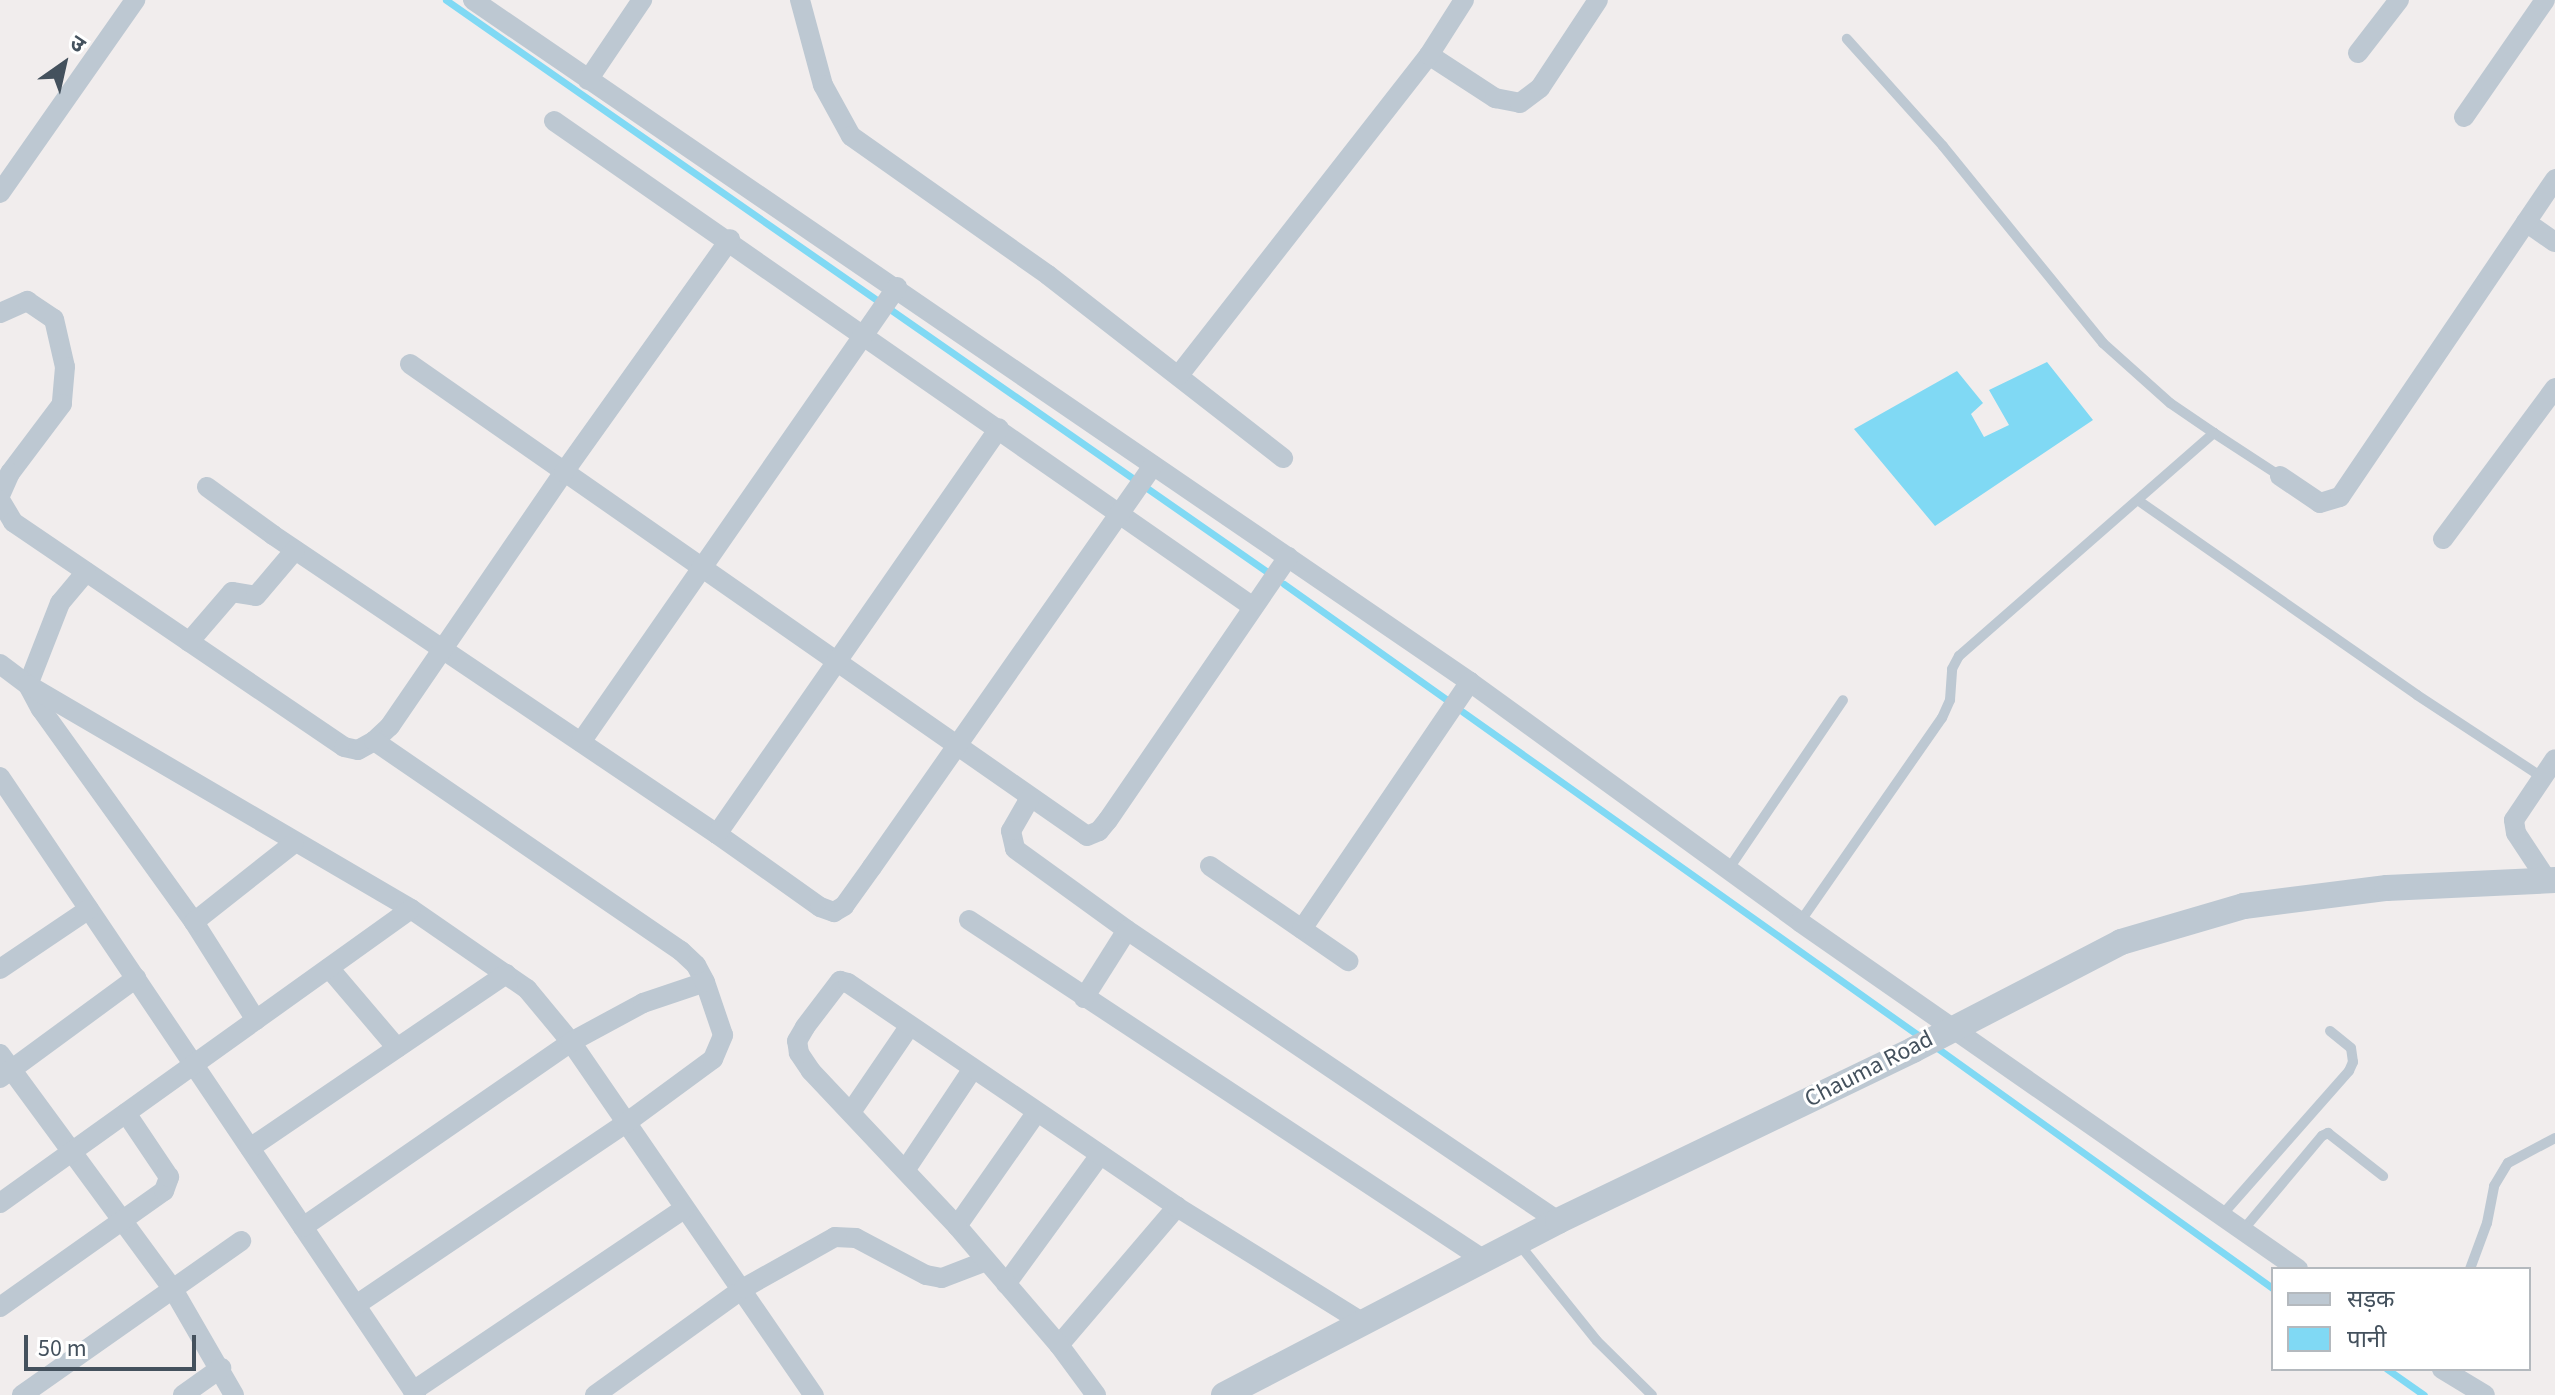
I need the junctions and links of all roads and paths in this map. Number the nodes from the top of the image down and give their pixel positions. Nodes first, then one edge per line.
1 (135, 0) edge
2 (473, 0) edge
3 (642, 0) edge
4 (800, 0) edge
5 (1464, 0) edge
6 (1598, 0) edge
7 (2399, 0) edge
8 (2545, 0) edge
9 (1847, 39) dead end
10 (2358, 53) dead end
11 (1429, 55) junction
12 (588, 80) junction
13 (2464, 117) dead end
14 (554, 121) dead end
15 (2555, 179) edge
16 (0, 193) edge
17 (2526, 222) junction
18 (730, 239) junction
19 (2555, 242) edge
20 (890, 299) junction
21 (0, 313) edge
22 (866, 335) junction
23 (410, 364) dead end
24 (1179, 375) junction
25 (2555, 388) edge
26 (999, 428) junction
27 (2214, 433) junction
28 (1283, 458) dead end
29 (1153, 466) junction
30 (564, 472) junction
31 (2280, 476) joint
32 (207, 487) dead end
33 (0, 498) edge
34 (2139, 501) junction
35 (1120, 513) junction
36 (2443, 539) dead end
37 (295, 550) junction
38 (1288, 557) junction
39 (702, 569) junction
40 (86, 572) junction
41 (1253, 607) junction
42 (189, 642) junction
43 (441, 649) junction
44 (836, 663) junction
45 (0, 664) edge
46 (1470, 682) junction
47 (28, 685) junction
48 (1843, 700) dead end
49 (374, 741) junction
50 (581, 742) junction
51 (954, 745) junction
52 (2555, 759) edge
53 (0, 777) edge
54 (2542, 777) junction
55 (1030, 798) junction
56 (8, 807) edge
57 (717, 834) junction
58 (294, 843) junction
59 (1210, 866) dead end
60 (1728, 870) junction
61 (2551, 880) edge
62 (89, 909) junction
63 (411, 909) junction
64 (969, 920) dead end
65 (194, 922) junction
66 (1800, 922) junction
67 (1302, 929) junction
68 (1127, 930) junction
69 (1348, 961) dead end
70 (329, 968) junction
71 (0, 969) edge
72 (506, 974) junction
73 (136, 978) junction
74 (705, 982) junction
75 (1084, 998) junction
76 (256, 1020) junction
77 (909, 1027) junction
78 (1946, 1031) junction
79 (2330, 1031) dead end
80 (571, 1042) junction
81 (397, 1048) junction
82 (194, 1064) junction
83 (4, 1067) edge
84 (972, 1070) junction
85 (851, 1112) junction
86 (126, 1113) junction
87 (1036, 1113) junction
88 (626, 1123) junction
89 (2555, 1138) edge
90 (250, 1148) junction
91 (70, 1153) junction
92 (1100, 1155) junction
93 (906, 1169) junction
94 (2383, 1176) dead end
95 (0, 1203) edge
96 (1177, 1207) junction
97 (684, 1209) junction
98 (2222, 1215) junction
99 (121, 1221) junction
100 (1558, 1221) junction
101 (957, 1226) junction
102 (303, 1227) junction
103 (2243, 1230) junction
104 (241, 1241) dead end
105 (1518, 1242) junction
106 (1484, 1260) junction
107 (986, 1261) junction
108 (2295, 1267) edge
109 (2471, 1267) edge
110 (1006, 1284) junction
111 (744, 1288) junction
112 (174, 1291) junction
113 (356, 1305) junction
114 (0, 1307) edge
115 (1363, 1323) junction
116 (1059, 1345) junction
117 (221, 1368) junction
118 (2445, 1371) edge
119 (415, 1393) edge
120 (22, 1395) edge
121 (183, 1395) edge
122 (234, 1395) edge
123 (595, 1395) edge
124 (814, 1395) edge
125 (1096, 1395) edge
126 (1224, 1395) edge
127 (1652, 1395) edge
128 (2485, 1395) edge

1 - 16 street
2 - 12 street
3 - 12 street
4 - 24 street
5 - 11 street
6 - 11 street
7 - 10 street
8 - 13 street
9 - 27 lane
11 - 24 street
12 - 20 street
14 - 18 street
15 - 17 street
17 - 19 street
17 - 31 street
18 - 22 street
18 - 30 street
20 - 22 street
20 - 29 street
21 - 33 street
22 - 26 street
22 - 39 street
23 - 30 street
24 - 28 street
25 - 36 street
26 - 35 street
26 - 44 street
27 - 31 lane
27 - 34 lane
29 - 35 street
29 - 38 street
30 - 39 street
30 - 43 street
32 - 37 street
33 - 40 street
34 - 54 lane
34 - 66 lane
35 - 41 street
35 - 51 street
37 - 42 street
37 - 43 street
38 - 41 street
38 - 46 street
39 - 44 street
39 - 50 street
40 - 42 street
40 - 47 street
41 - 55 street
42 - 49 street
43 - 49 street
43 - 50 street
44 - 51 street
44 - 57 street
45 - 47 street
46 - 60 street
46 - 67 street
47 - 58 street
47 - 65 street
48 - 60 lane
49 - 74 street
50 - 57 street
51 - 55 street
51 - 57 street
52 - 54 street
53 - 56 street
54 - 61 street
55 - 68 street
56 - 62 street
58 - 63 street
58 - 65 street
59 - 67 street
60 - 66 street
61 - 78 street, Chauma Road
62 - 71 street
62 - 73 street
63 - 70 street
63 - 72 street
64 - 75 street
65 - 76 street
66 - 78 street
67 - 69 street
68 - 75 street
68 - 100 street
70 - 76 street
70 - 81 street
72 - 80 street
72 - 81 street
73 - 82 street
73 - 83 street
74 - 80 street
74 - 88 street
75 - 106 street
76 - 82 street
77 - 84 street
77 - 85 street
77 - 85 street
78 - 98 street
78 - 100 street, Chauma Road
79 - 98 lane
80 - 88 street
80 - 102 street
81 - 90 street
82 - 86 street
82 - 90 street
83 - 91 street
84 - 87 street
84 - 93 street
85 - 93 street
86 - 91 street
86 - 99 street
87 - 92 street
87 - 101 street
88 - 97 street
88 - 113 street
89 - 109 lane
90 - 102 street
91 - 95 street
91 - 99 street
92 - 96 street
92 - 110 street
93 - 101 street
94 - 103 lane
96 - 115 street
96 - 116 street
97 - 111 street
97 - 119 street
98 - 103 street
99 - 112 street
99 - 114 street
100 - 105 street, Chauma Road
101 - 107 street
102 - 113 street
103 - 108 street
104 - 112 street
105 - 106 street, Chauma Road
105 - 127 lane
106 - 115 street, Chauma Road
107 - 110 street
107 - 111 street
110 - 116 street
111 - 123 street
111 - 124 street
112 - 117 street
112 - 120 street
113 - 119 street
115 - 126 street, Chauma Road
116 - 125 street
117 - 121 street
117 - 122 street
118 - 128 street

